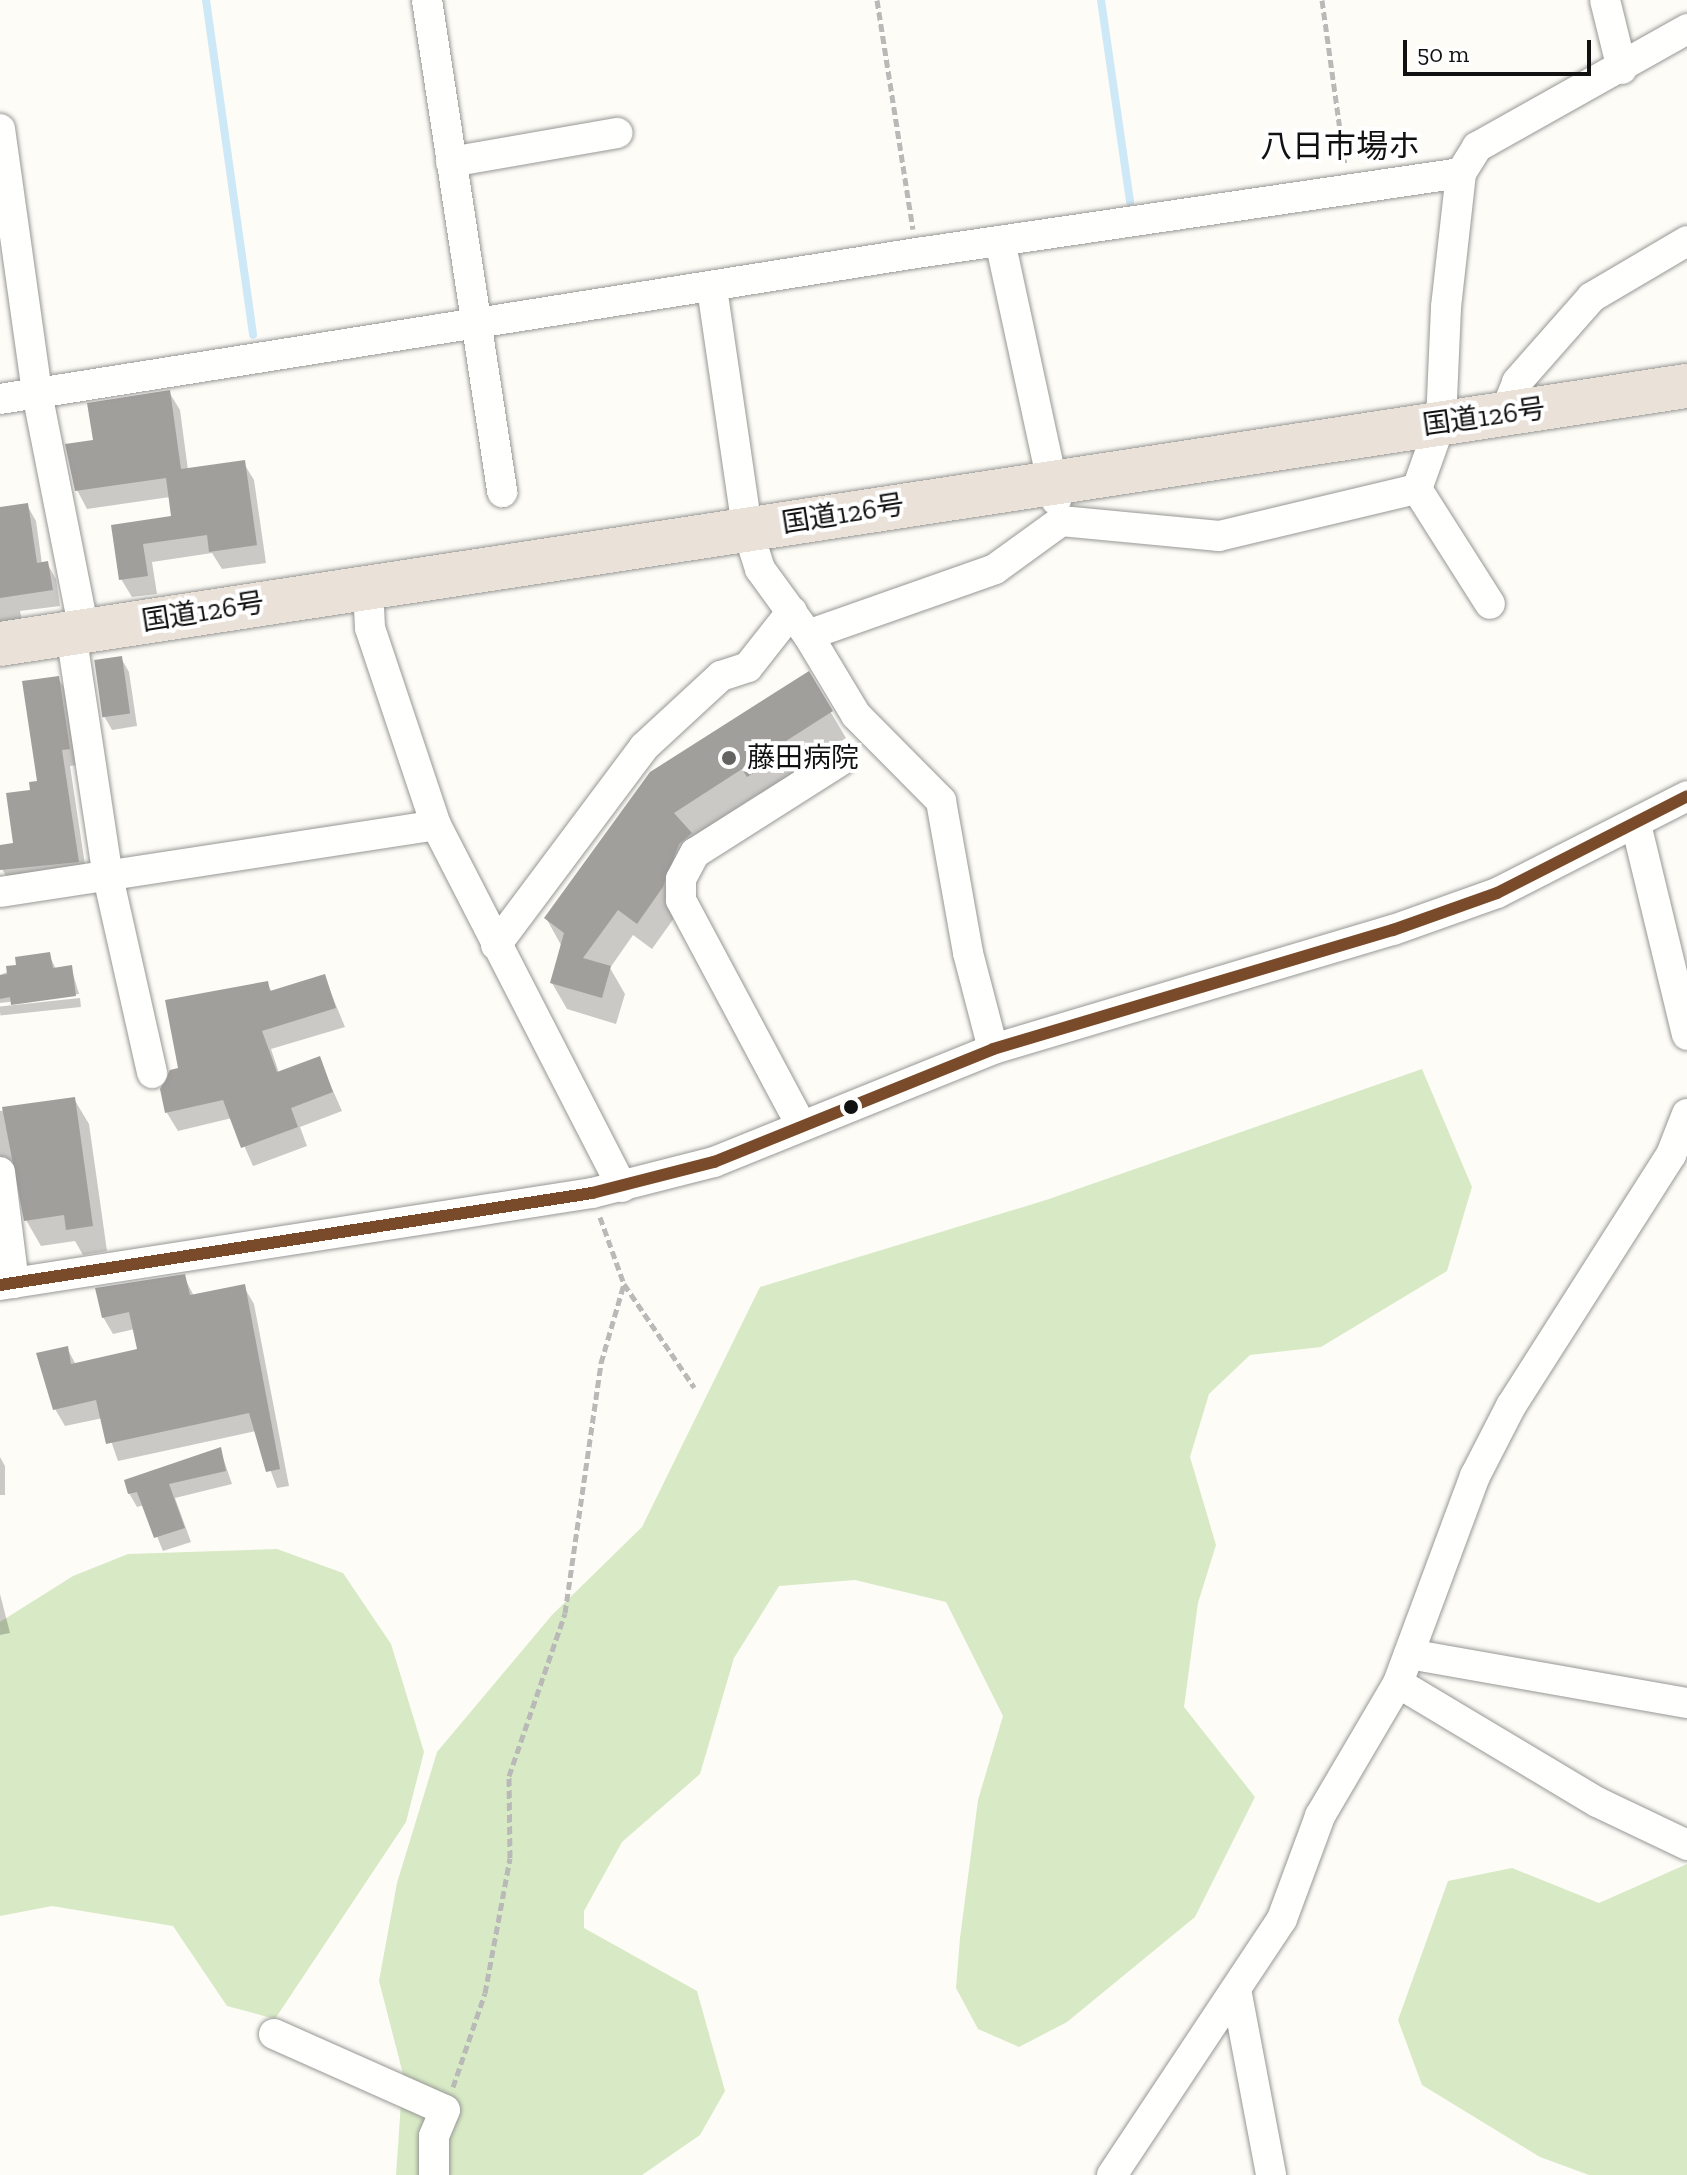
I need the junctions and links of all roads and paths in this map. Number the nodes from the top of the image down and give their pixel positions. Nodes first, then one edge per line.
1 (427, 0) edge
2 (877, 0) edge
3 (1322, 0) edge
4 (1605, 0) edge
5 (1687, 29) edge
6 (1622, 69) junction
7 (0, 129) edge
8 (617, 133) dead end
9 (451, 162) junction
10 (1461, 173) junction
11 (1348, 190) junction
12 (1000, 241) junction
13 (1687, 241) edge
14 (917, 253) junction
15 (712, 288) junction
16 (475, 322) junction
17 (14, 331) edge
18 (1687, 386) edge
19 (37, 393) junction
20 (0, 399) edge
21 (1504, 415) junction
22 (1441, 422) junction
23 (1417, 489) junction
24 (502, 492) dead end
25 (1056, 502) junction
26 (747, 528) junction
27 (368, 587) junction
28 (1490, 604) dead end
29 (800, 623) junction
30 (77, 632) junction
31 (0, 644) edge
32 (840, 761) dead end
33 (1687, 796) edge
34 (1636, 824) junction
35 (436, 825) junction
36 (108, 877) junction
37 (0, 892) edge
38 (496, 945) junction
39 (1687, 1035) edge
40 (993, 1049) junction
41 (152, 1073) dead end
42 (1687, 1114) edge
43 (801, 1125) junction
44 (0, 1172) edge
45 (622, 1187) junction
46 (592, 1193) junction
47 (7, 1284) edge
48 (624, 1284) junction
49 (694, 1387) dead end
50 (1409, 1654) junction
51 (1398, 1683) junction
52 (1687, 1703) edge
53 (1687, 1845) edge
54 (1236, 1989) junction
55 (274, 2034) dead end
56 (445, 2110) junction
57 (434, 2175) edge
58 (1112, 2175) edge
59 (1271, 2175) edge

1 - 9 street
2 - 14 path
3 - 11 path
4 - 6 street
5 - 6 street
6 - 10 street
7 - 17 street
8 - 9 street
9 - 16 street
10 - 11 street
10 - 22 street
11 - 12 street
12 - 14 street
12 - 25 street
13 - 21 street
14 - 15 street
15 - 16 street
15 - 26 street
16 - 19 street
16 - 24 street
17 - 19 street
18 - 21 highway, 国道126号
19 - 20 street
19 - 30 street
21 - 22 highway, 国道126号
22 - 23 street
22 - 25 highway, 国道126号
23 - 25 street
23 - 28 street
25 - 26 highway, 国道126号
25 - 29 street
26 - 27 highway, 国道126号
26 - 29 street
27 - 30 highway, 国道126号
27 - 35 street
29 - 38 street
29 - 40 street
30 - 31 highway, 国道126号
30 - 36 street
32 - 43 street
33 - 34 street
34 - 39 street
34 - 40 street
35 - 36 street
35 - 38 street
36 - 37 street
36 - 41 street
38 - 45 street
40 - 43 street
42 - 50 street
43 - 45 street
44 - 47 street
45 - 46 street
46 - 47 street
46 - 48 path
48 - 49 path
48 - 56 path
50 - 51 street
50 - 52 street
51 - 53 street
51 - 54 street
54 - 58 street
54 - 59 street
55 - 56 street
56 - 57 street

